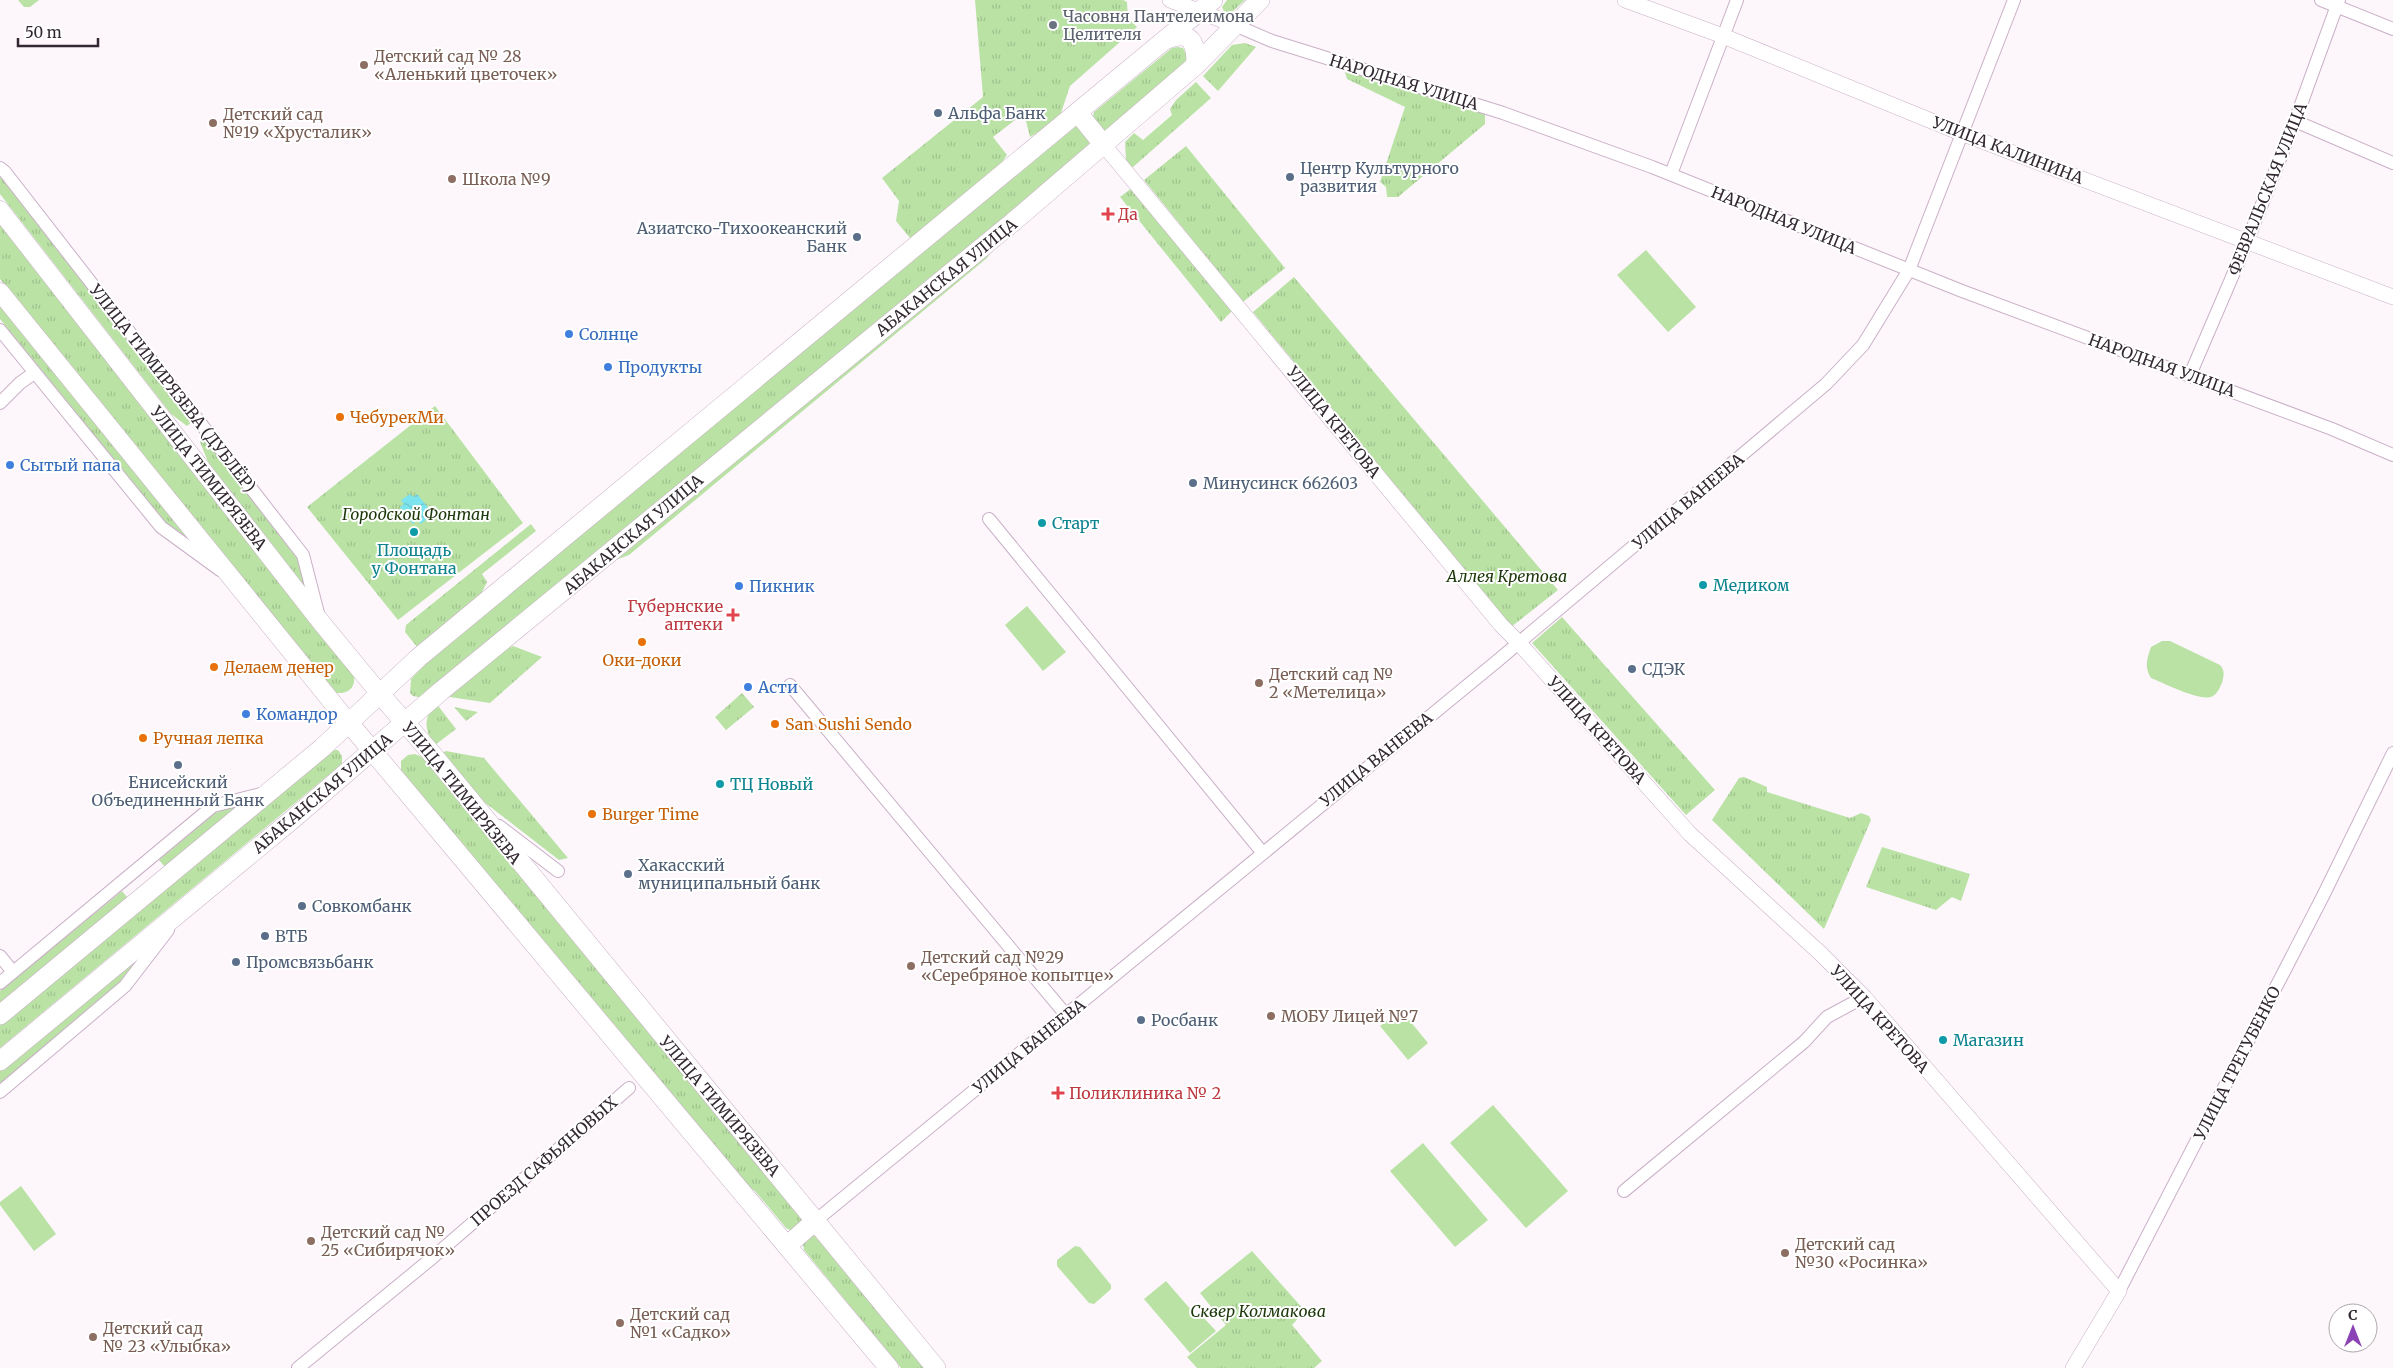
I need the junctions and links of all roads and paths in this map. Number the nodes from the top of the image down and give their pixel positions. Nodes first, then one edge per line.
1 (1170, 0) edge
2 (1260, 0) edge
3 (1625, 0) edge
4 (1737, 0) edge
5 (2014, 0) edge
6 (2321, 0) edge
7 (2338, 3) edge
8 (1206, 6) edge
9 (1237, 26) junction
10 (2393, 29) edge
11 (1723, 36) junction
12 (1167, 39) junction
13 (1196, 65) junction
14 (1078, 113) junction
15 (2295, 121) junction
16 (1961, 133) junction
17 (1103, 144) junction
18 (2393, 164) edge
19 (0, 168) edge
20 (1671, 174) junction
21 (0, 210) edge
22 (2247, 242) junction
23 (1909, 270) junction
24 (0, 292) edge
25 (2393, 297) edge
26 (0, 330) edge
27 (34, 373) junction
28 (2190, 375) junction
29 (0, 403) edge
30 (2393, 455) edge
31 (990, 519) dead end
32 (235, 582) junction
33 (320, 621) junction
34 (1518, 642) junction
35 (790, 685) dead end
36 (380, 694) junction
37 (404, 722) junction
38 (349, 723) junction
39 (372, 751) junction
40 (2393, 753) edge
41 (269, 792) junction
42 (474, 807) junction
43 (1262, 852) junction
44 (558, 871) dead end
45 (185, 908) junction
46 (0, 956) edge
47 (13, 972) junction
48 (0, 983) edge
49 (1864, 997) junction
50 (0, 1015) edge
51 (1067, 1016) junction
52 (0, 1061) edge
53 (628, 1088) dead end
54 (0, 1092) edge
55 (1624, 1191) dead end
56 (814, 1222) junction
57 (788, 1245) junction
58 (2119, 1291) junction
59 (298, 1368) edge
60 (890, 1368) edge
61 (936, 1368) edge
62 (2073, 1368) edge

1 - 8 street, НАРОДНАЯ УЛИЦА
2 - 9 main road, АБАКАНСКАЯ УЛИЦА
3 - 11 street, УЛИЦА КАЛИНИНА
4 - 11 street
5 - 16 street, УЛИЦА ВАНЕЕВА
6 - 7 street
7 - 10 street
7 - 15 street, ФЕВРАЛЬСКАЯ УЛИЦА
8 - 9 street, НАРОДНАЯ УЛИЦА
8 - 12 main road
9 - 13 main road, АБАКАНСКАЯ УЛИЦА
9 - 20 street, НАРОДНАЯ УЛИЦА
11 - 16 street, УЛИЦА КАЛИНИНА
11 - 20 street
12 - 13 main road
12 - 14 main road
13 - 17 main road, АБАКАНСКАЯ УЛИЦА
14 - 17 main road
14 - 36 main road
15 - 18 street
15 - 22 street, ФЕВРАЛЬСКАЯ УЛИЦА
16 - 22 street, УЛИЦА КАЛИНИНА
16 - 23 street, УЛИЦА ВАНЕЕВА
17 - 34 street, УЛИЦА КРЕТОВА
17 - 37 main road, АБАКАНСКАЯ УЛИЦА
19 - 33 street, УЛИЦА ТИМИРЯЗЕВА (ДУБЛЁР)
20 - 23 street, НАРОДНАЯ УЛИЦА
21 - 33 main road, УЛИЦА ТИМИРЯЗЕВА
22 - 25 street, УЛИЦА КАЛИНИНА
22 - 28 street, ФЕВРАЛЬСКАЯ УЛИЦА
23 - 28 street, НАРОДНАЯ УЛИЦА
23 - 34 street, УЛИЦА ВАНЕЕВА
24 - 32 main road
26 - 27 street
27 - 29 street
27 - 32 street
28 - 30 street, НАРОДНАЯ УЛИЦА
31 - 43 street
32 - 38 main road
33 - 36 main road, УЛИЦА ТИМИРЯЗЕВА
34 - 43 street, УЛИЦА ВАНЕЕВА
34 - 49 street, УЛИЦА КРЕТОВА
35 - 51 street
36 - 37 main road, УЛИЦА ТИМИРЯЗЕВА
36 - 38 main road
37 - 39 main road, АБАКАНСКАЯ УЛИЦА
37 - 42 main road, УЛИЦА ТИМИРЯЗЕВА
38 - 39 main road
38 - 41 main road
39 - 45 main road, АБАКАНСКАЯ УЛИЦА
39 - 57 main road
40 - 58 street, УЛИЦА ТРЕГУБЕНКО
41 - 47 street
41 - 50 main road
42 - 44 street
42 - 56 main road, УЛИЦА ТИМИРЯЗЕВА
43 - 51 street, УЛИЦА ВАНЕЕВА
45 - 52 main road, АБАКАНСКАЯ УЛИЦА
45 - 54 street
46 - 47 street
47 - 48 street
49 - 55 street
49 - 58 street, УЛИЦА КРЕТОВА
51 - 56 street, УЛИЦА ВАНЕЕВА
53 - 59 street, ПРОЕЗД САФЬЯНОВЫХ
56 - 57 main road
56 - 61 main road, УЛИЦА ТИМИРЯЗЕВА
57 - 60 main road
58 - 62 street, УЛИЦА ТРЕГУБЕНКО

